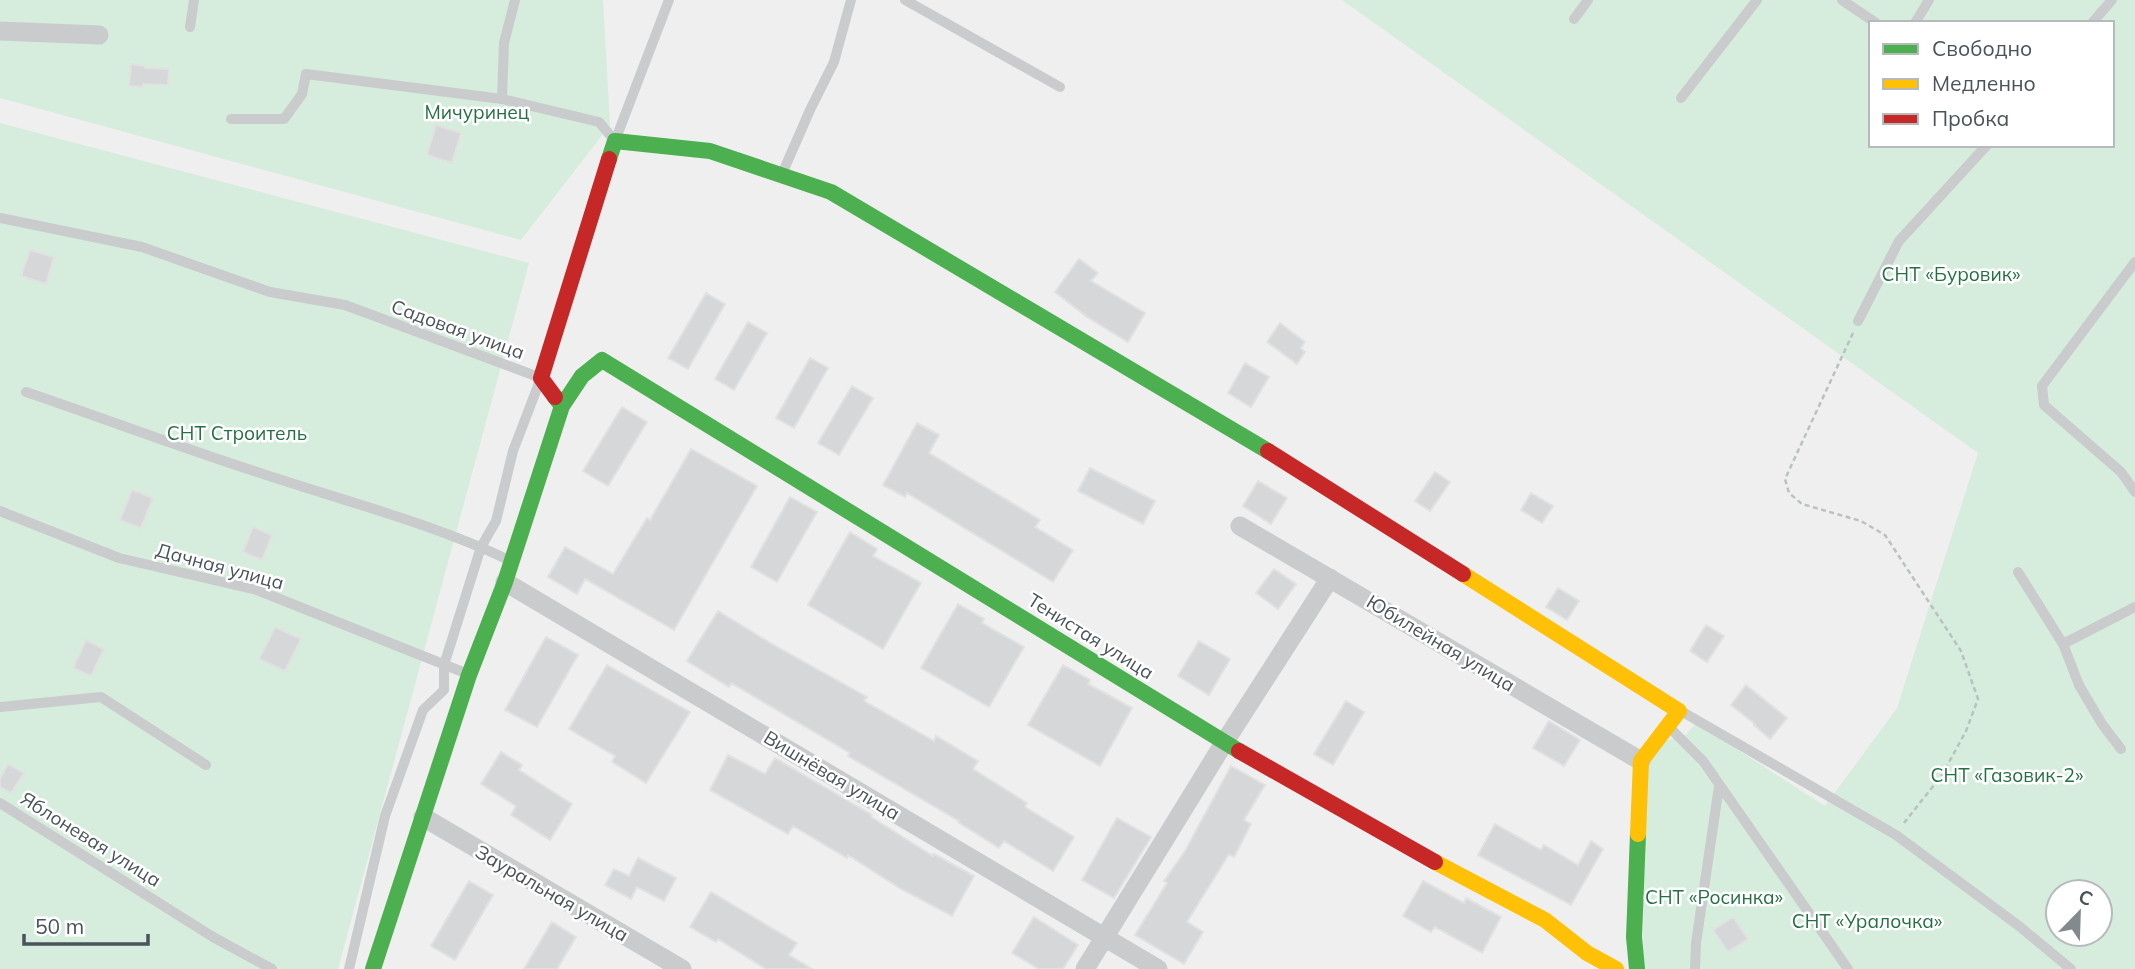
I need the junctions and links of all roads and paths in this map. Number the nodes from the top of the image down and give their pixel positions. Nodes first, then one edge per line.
1 (194, 0) edge
2 (515, 0) edge
3 (669, 0) edge
4 (851, 0) edge
5 (905, 0) edge
6 (1588, 0) edge
7 (1758, 0) edge
8 (1842, 0) edge
9 (1929, 0) edge
10 (2112, 0) edge
11 (1574, 19) dead end
12 (1873, 21) edge
13 (1916, 21) edge
14 (2094, 21) edge
15 (190, 27) dead end
16 (0, 31) edge
17 (99, 35) dead end
18 (1060, 88) dead end
19 (1681, 97) dead end
20 (502, 99) junction
21 (231, 119) dead end
22 (615, 141) junction
23 (1985, 147) edge
24 (781, 175) junction
25 (0, 218) edge
26 (2135, 262) edge
27 (1858, 321) joint
28 (541, 378) junction
29 (26, 391) dead end
30 (562, 406) junction
31 (2135, 492) edge
32 (0, 511) edge
33 (1240, 526) dead end
34 (481, 547) junction
35 (512, 561) junction
36 (2018, 572) dead end
37 (1330, 578) junction
38 (505, 582) junction
39 (2135, 607) edge
40 (2063, 644) junction
41 (444, 665) junction
42 (469, 675) junction
43 (0, 707) edge
44 (1679, 710) junction
45 (1668, 725) junction
46 (1224, 743) junction
47 (2121, 749) dead end
48 (1641, 761) junction
49 (206, 765) dead end
50 (1719, 786) junction
51 (0, 803) edge
52 (423, 817) junction
53 (1896, 835) junction
54 (1105, 937) junction
55 (272, 969) edge
56 (349, 969) edge
57 (373, 969) edge
58 (682, 969) edge
59 (1085, 969) edge
60 (1158, 969) edge
61 (1616, 969) edge
62 (1637, 969) edge
63 (1695, 969) edge
64 (1848, 969) edge
65 (2071, 969) edge

1 - 15 lane
2 - 20 lane
3 - 22 lane
4 - 24 lane
5 - 18 lane
6 - 11 lane
7 - 19 lane
8 - 12 lane
9 - 13 lane
10 - 14 lane
16 - 17 street
20 - 21 lane
20 - 22 lane
22 - 24 street
22 - 28 street
23 - 27 lane
24 - 44 street
25 - 28 lane, Садовая улица
26 - 31 lane
27 - 53 path
28 - 30 street
28 - 34 lane, Садовая улица
29 - 34 lane
30 - 35 street
30 - 46 street, Тенистая улица
32 - 41 lane, Дачная улица
33 - 37 street, Юбилейная улица
34 - 35 lane
34 - 41 lane, Садовая улица
35 - 38 street
36 - 40 lane
37 - 46 street
37 - 48 street, Юбилейная улица
38 - 42 street
38 - 54 street, Вишнёвая улица
39 - 40 lane
40 - 47 lane
41 - 42 lane, Дачная улица
41 - 56 lane, Садовая улица
42 - 52 street
43 - 49 lane
44 - 45 street
44 - 53 lane
45 - 48 street
45 - 50 lane
46 - 54 street
46 - 61 street, Тенистая улица
48 - 62 street
50 - 63 lane
50 - 64 lane
51 - 55 lane, Яблоневая улица
52 - 57 street
52 - 58 street, Зауральная улица
53 - 65 lane
54 - 59 street
54 - 60 street, Вишнёвая улица

